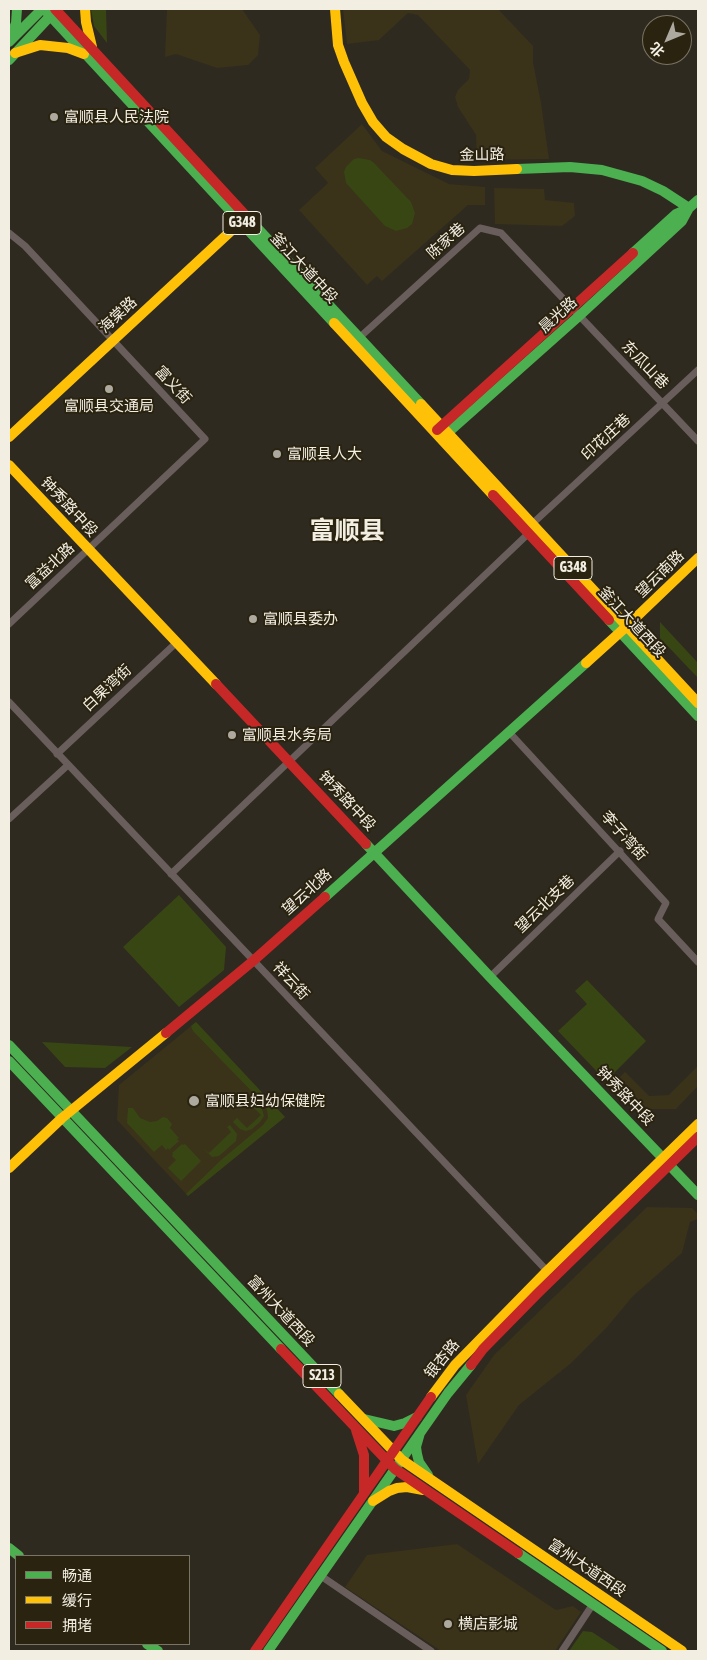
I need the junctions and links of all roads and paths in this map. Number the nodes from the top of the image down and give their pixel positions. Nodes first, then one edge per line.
1 (17, 9) edge
2 (85, 9) edge
3 (335, 9) edge
4 (51, 10) edge
5 (9, 42) edge
6 (89, 52) junction
7 (12, 56) edge
8 (698, 200) edge
9 (689, 208) junction
10 (244, 219) junction
11 (9, 233) edge
12 (575, 312) junction
13 (360, 338) junction
14 (113, 340) junction
15 (698, 370) edge
16 (663, 404) junction
17 (441, 432) junction
18 (9, 437) edge
19 (698, 441) edge
20 (9, 465) edge
21 (531, 528) junction
22 (88, 550) junction
23 (698, 558) edge
24 (9, 624) edge
25 (624, 629) junction
26 (176, 643) junction
27 (9, 702) edge
28 (698, 703) edge
29 (698, 716) edge
30 (509, 732) junction
31 (57, 754) junction
32 (289, 762) junction
33 (68, 765) junction
34 (9, 819) edge
35 (620, 851) junction
36 (374, 852) junction
37 (171, 874) junction
38 (253, 961) junction
39 (698, 962) edge
40 (490, 977) junction
41 (9, 1045) edge
42 (9, 1061) edge
43 (71, 1111) junction
44 (62, 1118) junction
45 (698, 1124) edge
46 (698, 1138) edge
47 (667, 1162) junction
48 (9, 1168) edge
49 (698, 1195) edge
50 (550, 1274) junction
51 (417, 1417) junction
52 (362, 1418) junction
53 (354, 1426) junction
54 (420, 1433) junction
55 (393, 1451) junction
56 (402, 1460) junction
57 (387, 1461) junction
58 (395, 1469) junction
59 (434, 1482) junction
60 (429, 1492) junction
61 (364, 1493) junction
62 (373, 1501) junction
63 (321, 1576) junction
64 (593, 1604) junction
65 (255, 1651) edge
66 (268, 1651) edge
67 (431, 1651) edge
68 (562, 1651) edge
69 (662, 1651) edge
70 (682, 1651) edge

1 - 5 main road
2 - 6 main road
3 - 9 main road, 金山路
4 - 5 main road
4 - 6 main road, 釜江大道中段 / G348
4 - 7 main road
6 - 7 main road
6 - 10 main road, 釜江大道中段 / G348
8 - 9 main road, 晨光路
9 - 12 main road, 晨光路
10 - 13 main road, 釜江大道中段 / G348
10 - 14 main road, 海棠路
10 - 17 main road, 釜江大道中段 / G348
11 - 14 street, 富义街
12 - 13 street, 陈家巷
12 - 16 street, 东瓜山巷
12 - 17 main road, 晨光路
13 - 17 main road, 釜江大道中段 / G348
14 - 18 main road, 海棠路
14 - 22 street, 富义街
15 - 16 street, 印花庄巷
16 - 19 street, 东瓜山巷
16 - 21 street, 印花庄巷
17 - 21 main road, 釜江大道西段 / G348
20 - 22 main road, 钟秀路中段
21 - 25 main road, 釜江大道西段 / G348
21 - 32 street, 印花庄巷
22 - 24 street, 富益北路
22 - 26 main road, 钟秀路中段
23 - 25 main road, 望云南路
25 - 28 main road, 釜江大道西段 / G348
25 - 29 main road, 釜江大道西段 / G348
25 - 30 main road, 望云北路
26 - 31 street, 白果湾街
26 - 32 main road, 钟秀路中段
27 - 31 street, 祥云街
30 - 35 street, 李子湾街
30 - 36 main road, 望云北路
31 - 33 street, 祥云街
32 - 36 main road, 钟秀路中段
32 - 37 street, 印花庄巷
33 - 34 street
33 - 37 street, 祥云街
35 - 39 street, 李子湾街
35 - 40 street, 望云北支巷
36 - 38 main road, 望云北路
36 - 40 main road, 钟秀路中段
37 - 38 street, 祥云街
38 - 43 main road, 望云北路
38 - 50 street, 祥云街
40 - 47 main road, 钟秀路中段
41 - 43 main road, 富州大道西段 / S213
42 - 44 main road, 富州大道西段 / S213
43 - 44 main road, 望云北路
43 - 52 main road, 富州大道西段 / S213
44 - 48 main road, 望云北路
44 - 53 main road, 富州大道西段 / S213
45 - 47 main road, 银杏路
46 - 47 main road, 银杏路
47 - 49 main road, 钟秀路中段
47 - 50 main road, 银杏路
50 - 51 main road, 银杏路
50 - 54 main road, 银杏路
51 - 52 main road
51 - 55 main road, 银杏路
52 - 55 main road, 富州大道西段 / S213
53 - 57 main road, 富州大道西段 / S213
53 - 61 main road
54 - 56 main road, 银杏路
54 - 59 main road
55 - 56 main road, 富州大道西段 / S213
55 - 57 main road, 银杏路
56 - 58 main road, 银杏路
56 - 59 main road, 富州大道西段 / S213
57 - 58 main road, 富州大道西段 / S213
57 - 61 main road, 银杏路
58 - 60 main road, 富州大道西段 / S213
58 - 62 main road, 银杏路
59 - 70 main road, 富州大道西段 / S213
60 - 62 main road
60 - 64 main road, 富州大道西段 / S213
61 - 65 main road, 银杏路
62 - 63 main road, 银杏路
63 - 66 main road, 银杏路
63 - 67 street
64 - 68 street
64 - 69 main road, 富州大道西段 / S213

